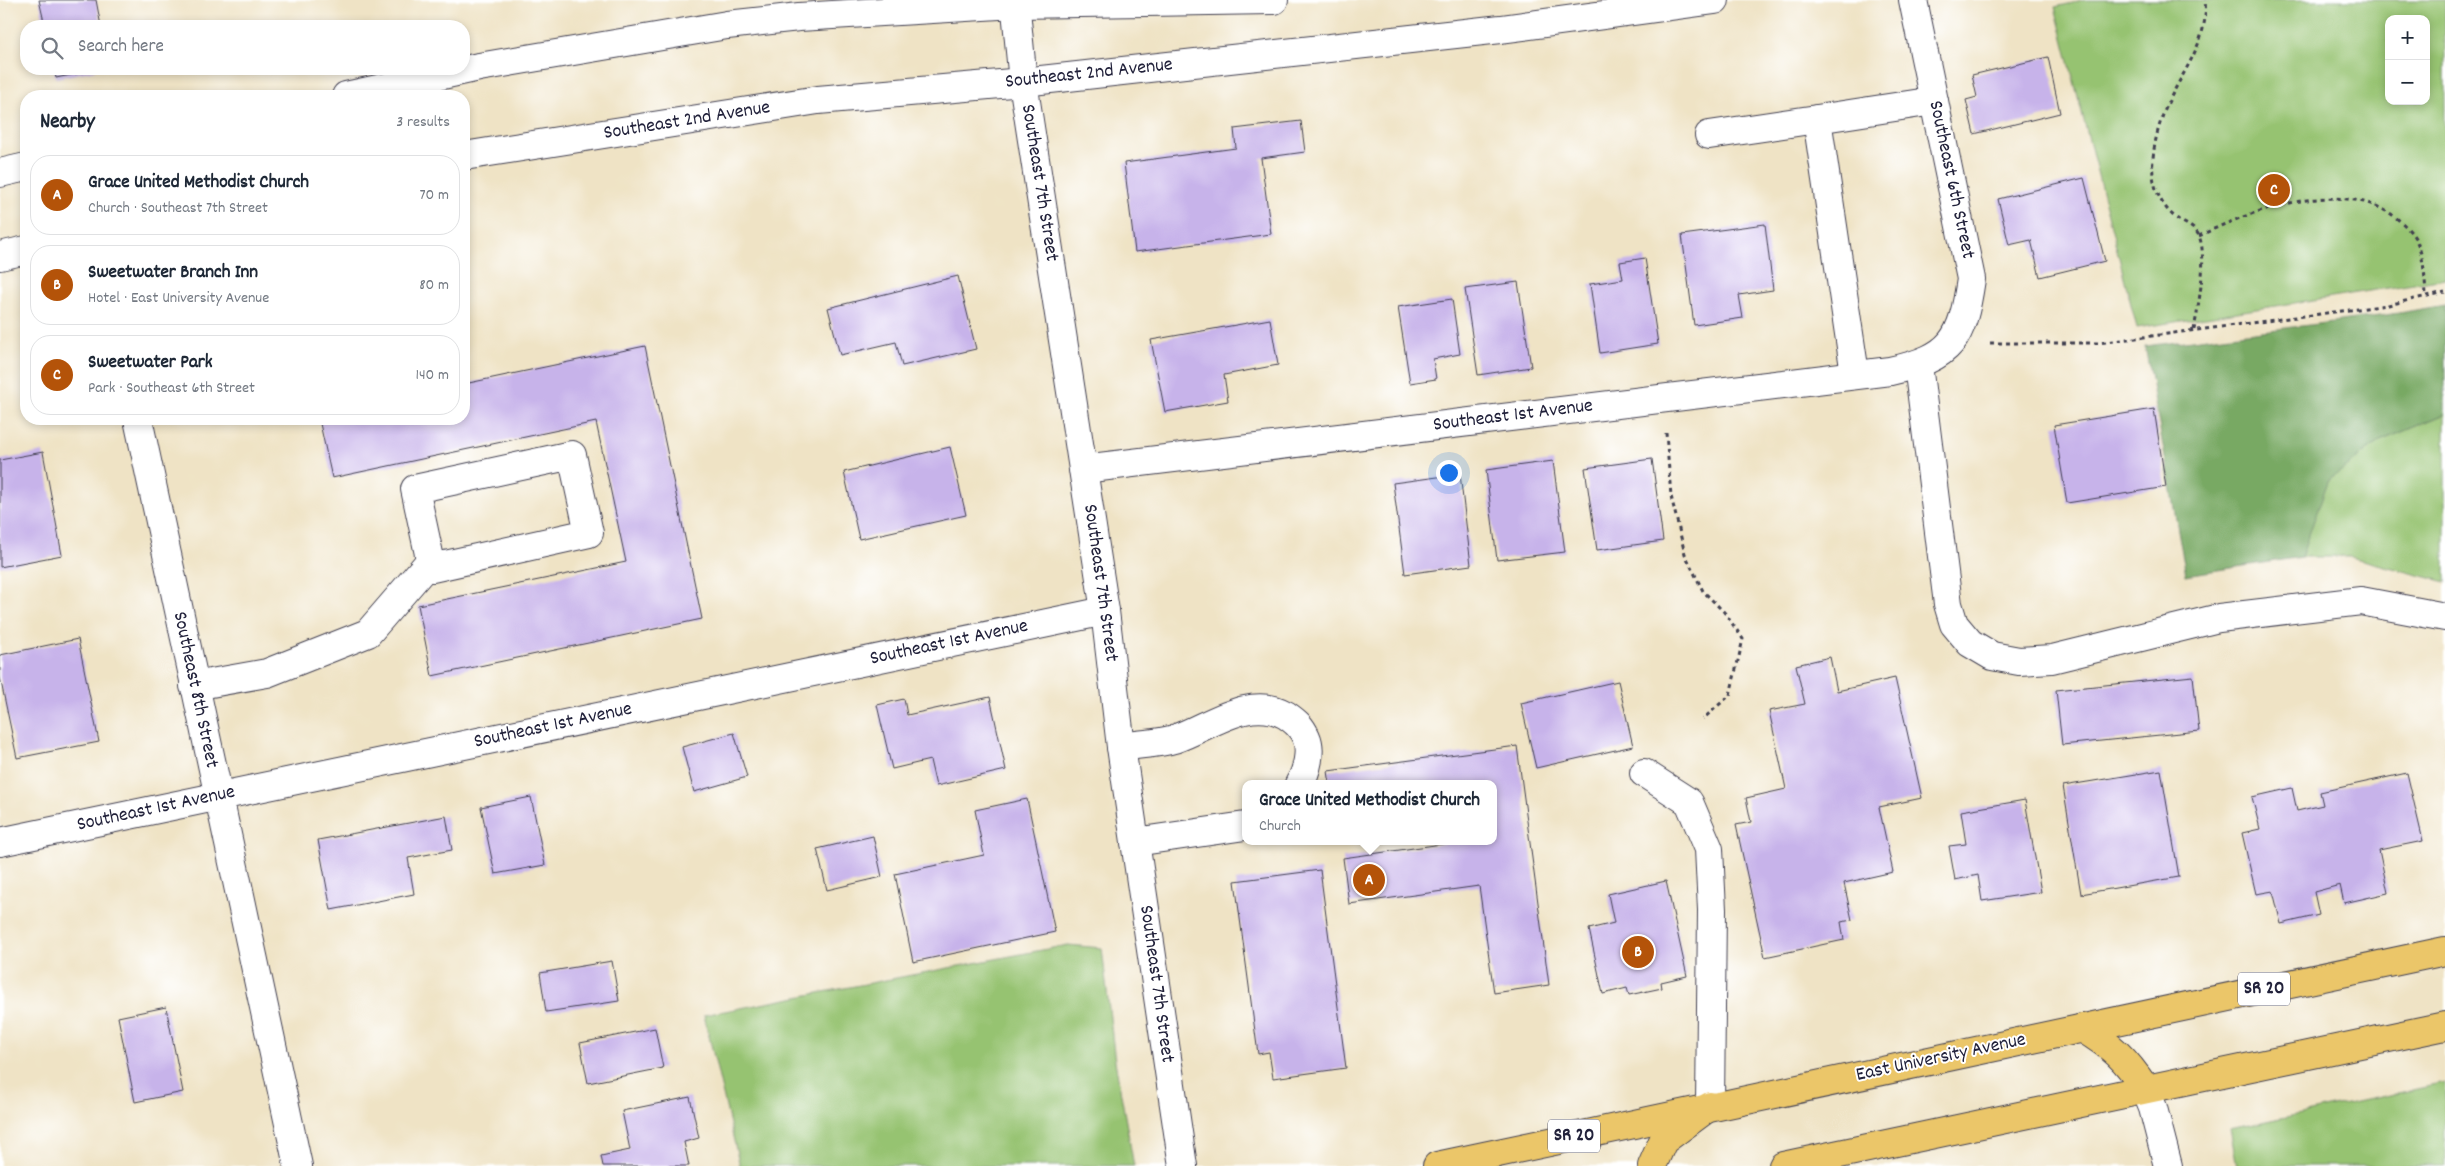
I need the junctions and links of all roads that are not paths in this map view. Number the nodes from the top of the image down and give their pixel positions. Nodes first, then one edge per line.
1 (1274, 0) edge
2 (1715, 0) edge
3 (1913, 0) edge
4 (1016, 2) edge
5 (797, 8) edge
6 (470, 69) edge
7 (442, 75) edge
8 (1023, 82) junction
9 (374, 90) edge
10 (1934, 101) junction
11 (1817, 119) junction
12 (1709, 135) dead end
13 (470, 155) edge
14 (20, 168) edge
15 (0, 173) edge
16 (20, 251) edge
17 (0, 256) edge
18 (1938, 353) junction
19 (1855, 374) junction
20 (139, 425) edge
21 (1083, 469) junction
22 (430, 561) junction
23 (1106, 611) junction
24 (2445, 617) edge
25 (194, 686) junction
26 (1121, 747) junction
27 (1644, 773) dead end
28 (1302, 780) edge
29 (217, 796) junction
30 (1242, 826) edge
31 (0, 842) edge
32 (1135, 842) junction
33 (2445, 951) edge
34 (2445, 1026) edge
35 (2082, 1028) junction
36 (2145, 1088) junction
37 (1710, 1106) junction
38 (298, 1166) edge
39 (1184, 1166) edge
40 (1437, 1166) edge
41 (1652, 1166) edge
42 (1783, 1166) edge
43 (2168, 1166) edge

1 - 4 street
2 - 8 street, Southeast 2nd Avenue
3 - 10 street, Southeast 6th Street
4 - 5 street
4 - 8 street, Southeast 7th Street
5 - 6 street
7 - 9 street
8 - 13 street, Southeast 2nd Avenue
8 - 21 street, Southeast 7th Street
10 - 11 street
10 - 18 street, Southeast 6th Street
11 - 12 street
11 - 19 street
14 - 15 street
16 - 17 street
18 - 19 street, Southeast 1st Avenue
18 - 24 street
19 - 21 street, Southeast 1st Avenue
20 - 25 street, Southeast 8th Street
21 - 23 street, Southeast 7th Street
22 - 22 street
22 - 25 street
23 - 26 street, Southeast 7th Street
23 - 29 street, Southeast 1st Avenue
25 - 29 street, Southeast 8th Street
26 - 28 street
26 - 32 street, Southeast 7th Street
27 - 37 street
29 - 31 street, Southeast 1st Avenue
29 - 38 street, Southeast 8th Street
30 - 32 street
32 - 39 street, Southeast 7th Street
33 - 35 main road, East University Avenue / SR 20
34 - 36 main road
35 - 36 main road
35 - 37 main road, East University Avenue / SR 20
36 - 42 main road
36 - 43 street
37 - 40 main road, East University Avenue / SR 20
37 - 41 main road

